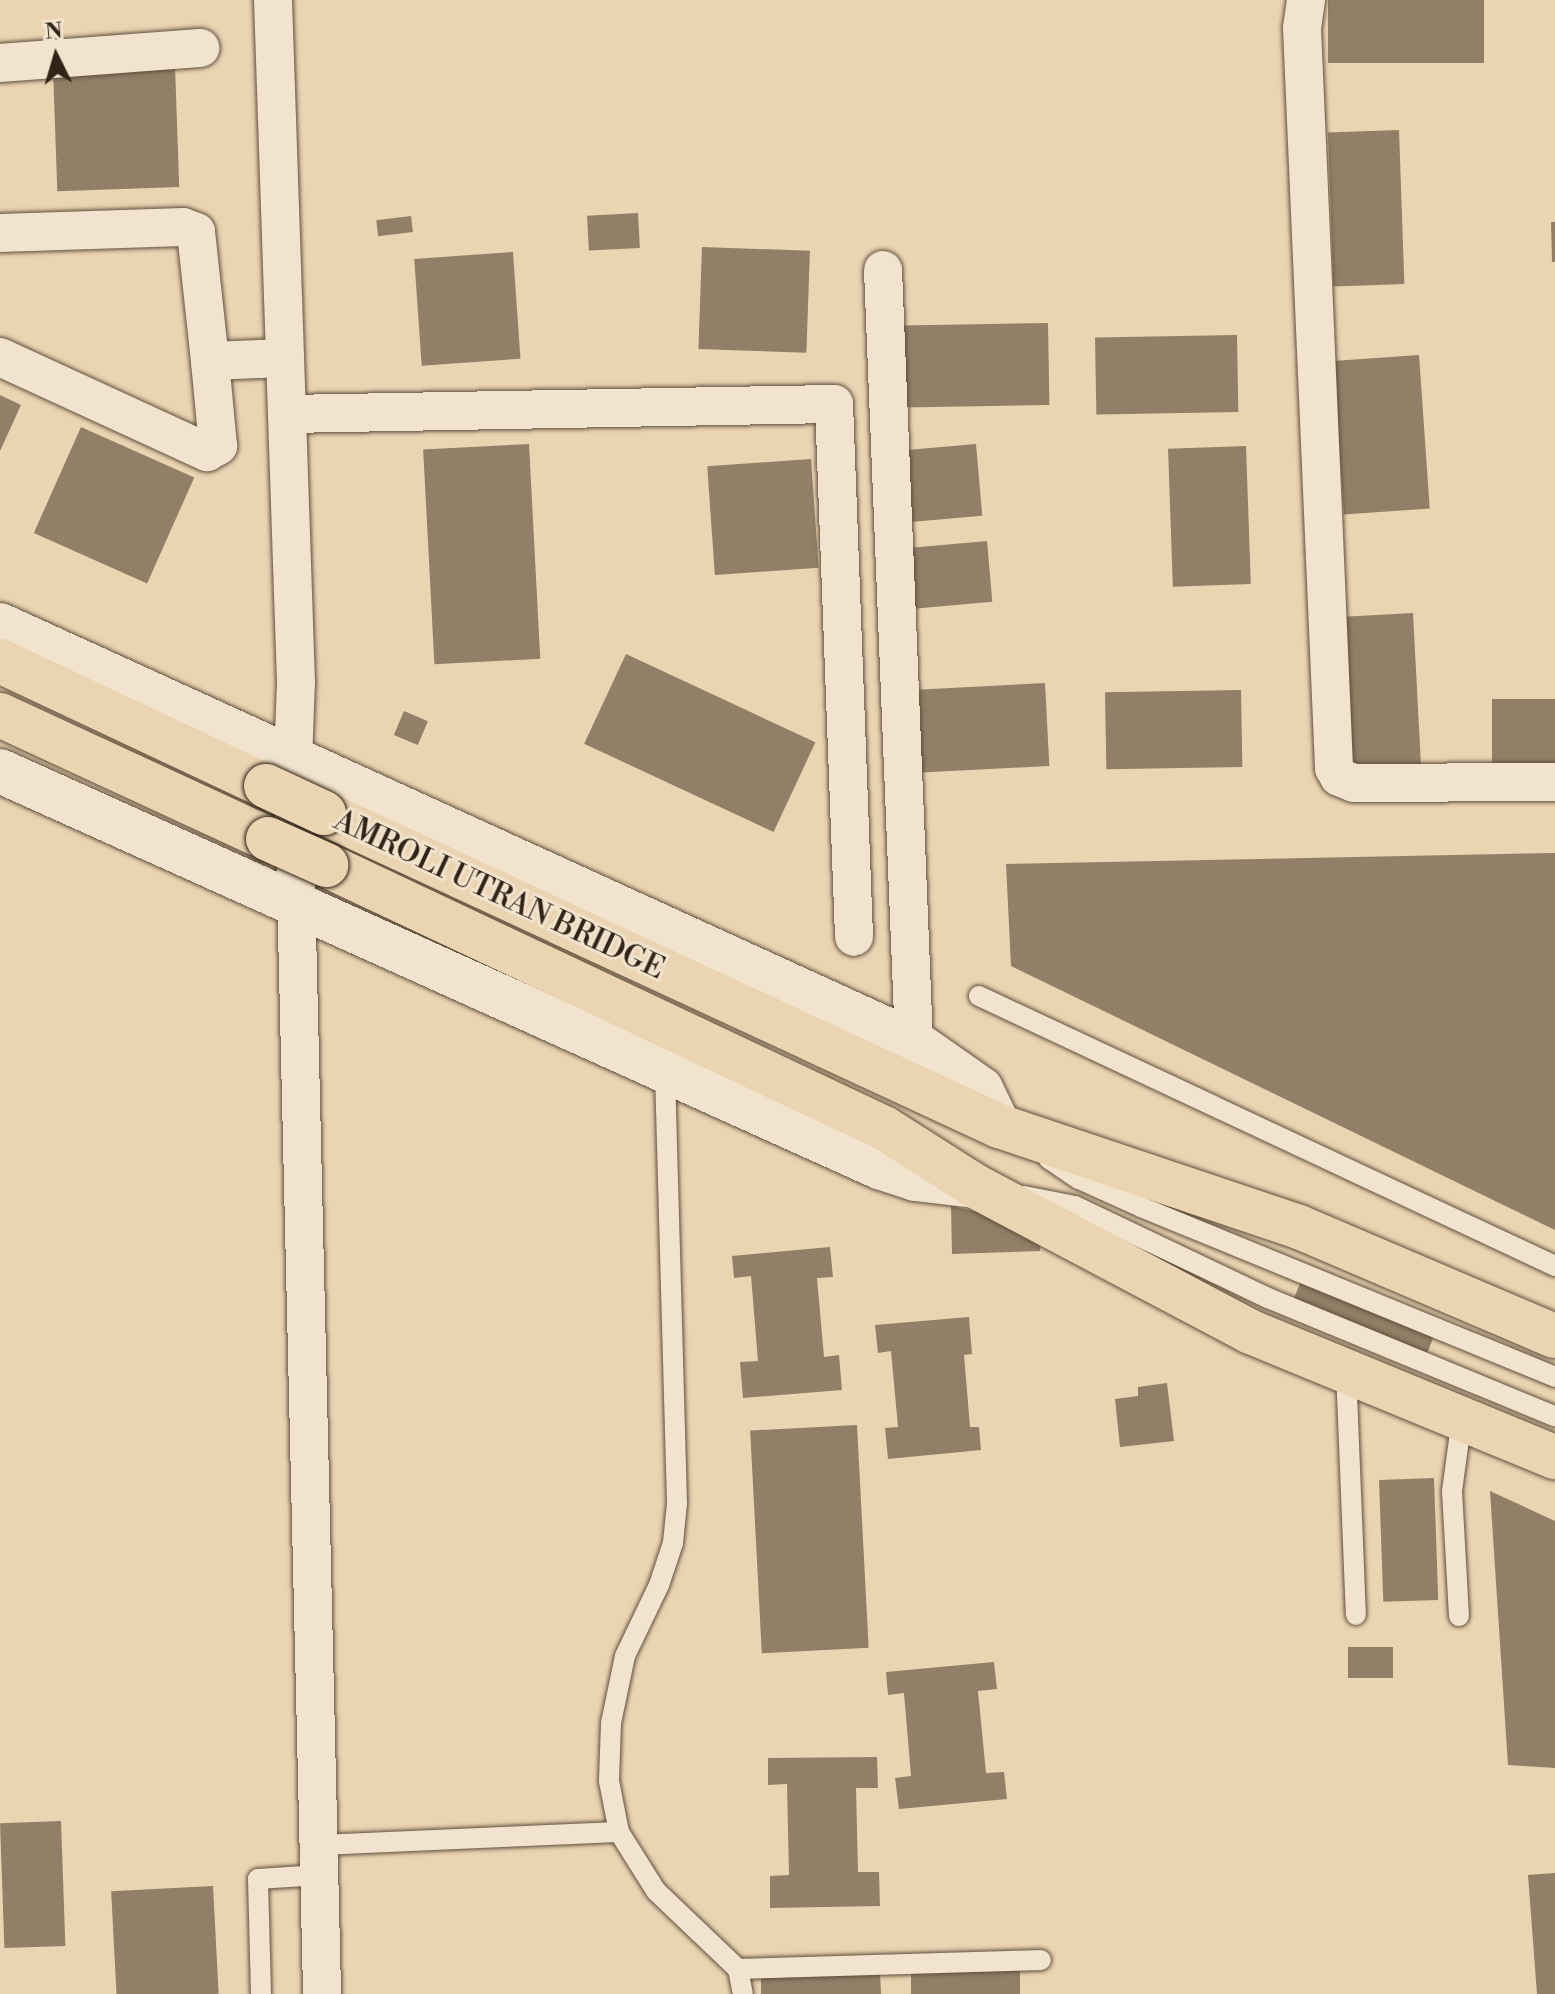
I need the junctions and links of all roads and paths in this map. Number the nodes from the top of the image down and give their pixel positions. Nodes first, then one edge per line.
1 (273, 0) edge
2 (1306, 0) edge
3 (200, 48) dead end
4 (0, 63) edge
5 (0, 233) edge
6 (883, 270) dead end
7 (0, 357) edge
8 (285, 358) junction
9 (210, 361) junction
10 (287, 414) junction
11 (0, 625) edge
12 (0, 661) edge
13 (0, 715) edge
14 (0, 771) edge
15 (280, 773) junction
16 (1555, 782) edge
17 (299, 908) junction
18 (854, 937) dead end
19 (979, 996) dead end
20 (914, 1042) junction
21 (665, 1073) junction
22 (999, 1126) junction
23 (975, 1186) junction
24 (1555, 1266) edge
25 (1555, 1336) edge
26 (1346, 1369) junction
27 (1555, 1377) edge
28 (1555, 1416) edge
29 (1462, 1418) junction
30 (1555, 1457) edge
31 (1356, 1615) dead end
32 (1459, 1616) dead end
33 (619, 1832) junction
34 (318, 1860) junction
35 (1041, 1960) dead end
36 (738, 1969) junction
37 (261, 1994) edge
38 (322, 1994) edge
39 (743, 1994) edge

1 - 8 street
2 - 16 street
3 - 4 street
5 - 9 street
6 - 20 street
7 - 9 street
8 - 9 street
8 - 10 street
10 - 15 street
10 - 18 street
11 - 15 main road
12 - 15 main road, AMROLI UTRAN BRIDGE
13 - 23 main road, AMROLI UTRAN BRIDGE, bridge
14 - 17 main road
15 - 17 street
15 - 20 main road
15 - 22 main road, AMROLI UTRAN BRIDGE, bridge
17 - 21 main road
17 - 34 street
19 - 24 lane
20 - 22 main road
21 - 23 main road
21 - 33 lane
22 - 25 main road, AMROLI UTRAN BRIDGE
22 - 27 lane
23 - 26 main road, AMROLI UTRAN BRIDGE
23 - 28 lane
26 - 29 main road, AMROLI UTRAN BRIDGE
26 - 31 lane
29 - 30 main road, AMROLI UTRAN BRIDGE
29 - 32 lane
33 - 34 lane
33 - 36 lane
34 - 37 lane
34 - 38 street
35 - 36 lane
36 - 39 lane

